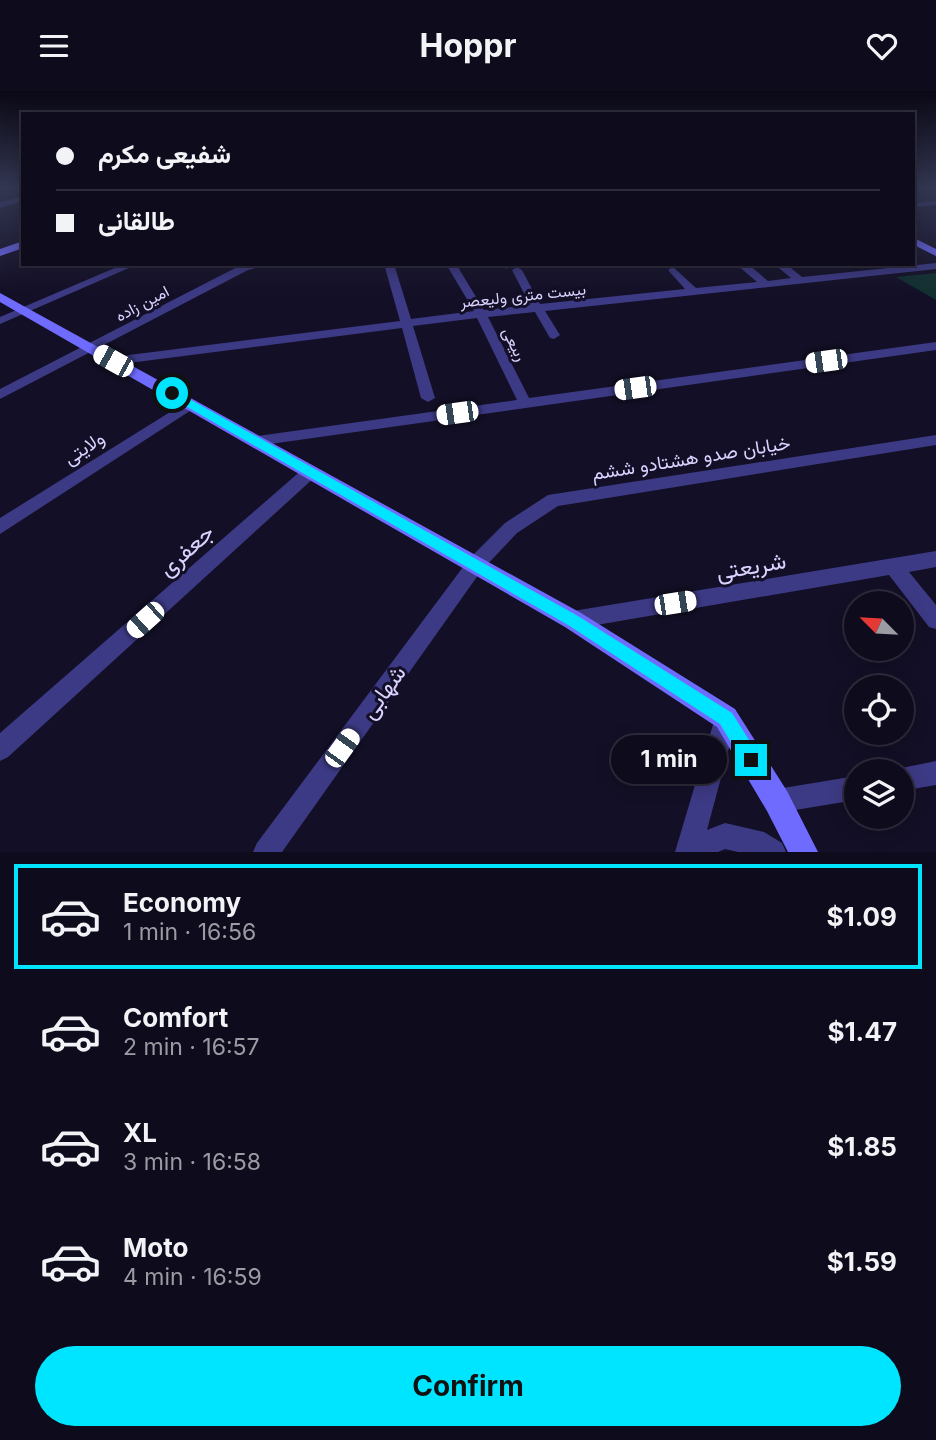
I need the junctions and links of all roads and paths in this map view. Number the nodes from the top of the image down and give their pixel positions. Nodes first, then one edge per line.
1 (915, 234) edge
2 (21, 238) edge
3 (915, 242) edge
4 (0, 245) edge
5 (21, 245) edge
6 (936, 245) edge
7 (0, 253) edge
8 (936, 253) edge
9 (128, 266) edge
10 (252, 266) edge
11 (390, 266) edge
12 (452, 266) edge
13 (509, 266) edge
14 (744, 266) edge
15 (782, 266) edge
16 (936, 266) edge
17 (673, 269) dead end
18 (801, 281) junction
19 (766, 284) junction
20 (694, 292) junction
21 (0, 297) edge
22 (538, 308) junction
23 (25, 311) junction
24 (481, 314) junction
25 (0, 321) edge
26 (406, 324) junction
27 (554, 335) dead end
28 (936, 346) edge
29 (92, 348) junction
30 (113, 361) junction
31 (0, 395) edge
32 (428, 398) dead end
33 (525, 403) junction
34 (191, 404) junction
35 (936, 440) edge
36 (256, 441) junction
37 (310, 472) junction
38 (0, 527) edge
39 (936, 559) edge
40 (475, 565) junction
41 (893, 566) junction
42 (573, 620) junction
43 (936, 620) edge
44 (726, 718) junction
45 (0, 749) edge
46 (936, 773) edge
47 (914, 777) edge
48 (844, 790) edge
49 (777, 801) junction
50 (266, 852) edge
51 (688, 852) edge
52 (773, 852) edge
53 (803, 852) edge

1 - 6 main road
2 - 4 main road
3 - 8 main road
5 - 7 main road
9 - 23 street
10 - 29 street, امين زاده
11 - 26 street
12 - 24 street, ربیعی
13 - 22 street
14 - 19 street
15 - 18 street
16 - 18 street, بیست متری ولیعصر
17 - 20 street
18 - 19 street, بیست متری ولیعصر
19 - 20 street, بیست متری ولیعصر
20 - 22 street, بیست متری ولیعصر
21 - 23 main road
22 - 24 street, بیست متری ولیعصر
22 - 27 street
23 - 25 street
23 - 29 main road
24 - 26 street, بیست متری ولیعصر
24 - 33 street, ربیعی
26 - 30 street, بیست متری ولیعصر
26 - 32 street
28 - 33 street
29 - 30 main road
29 - 31 street, امين زاده
30 - 34 main road
33 - 36 street
34 - 36 main road
34 - 38 street, ولایتی
35 - 40 street, خیابان صدو هشتادو ششم
36 - 37 main road
37 - 40 main road
37 - 45 street, جعفری
39 - 41 street, شریعتی
40 - 42 main road
40 - 50 street, شهابی
41 - 42 street, شریعتی
41 - 43 street
42 - 44 main road
44 - 49 main road
44 - 51 street
46 - 47 street
48 - 49 street
49 - 53 main road
51 - 52 street

